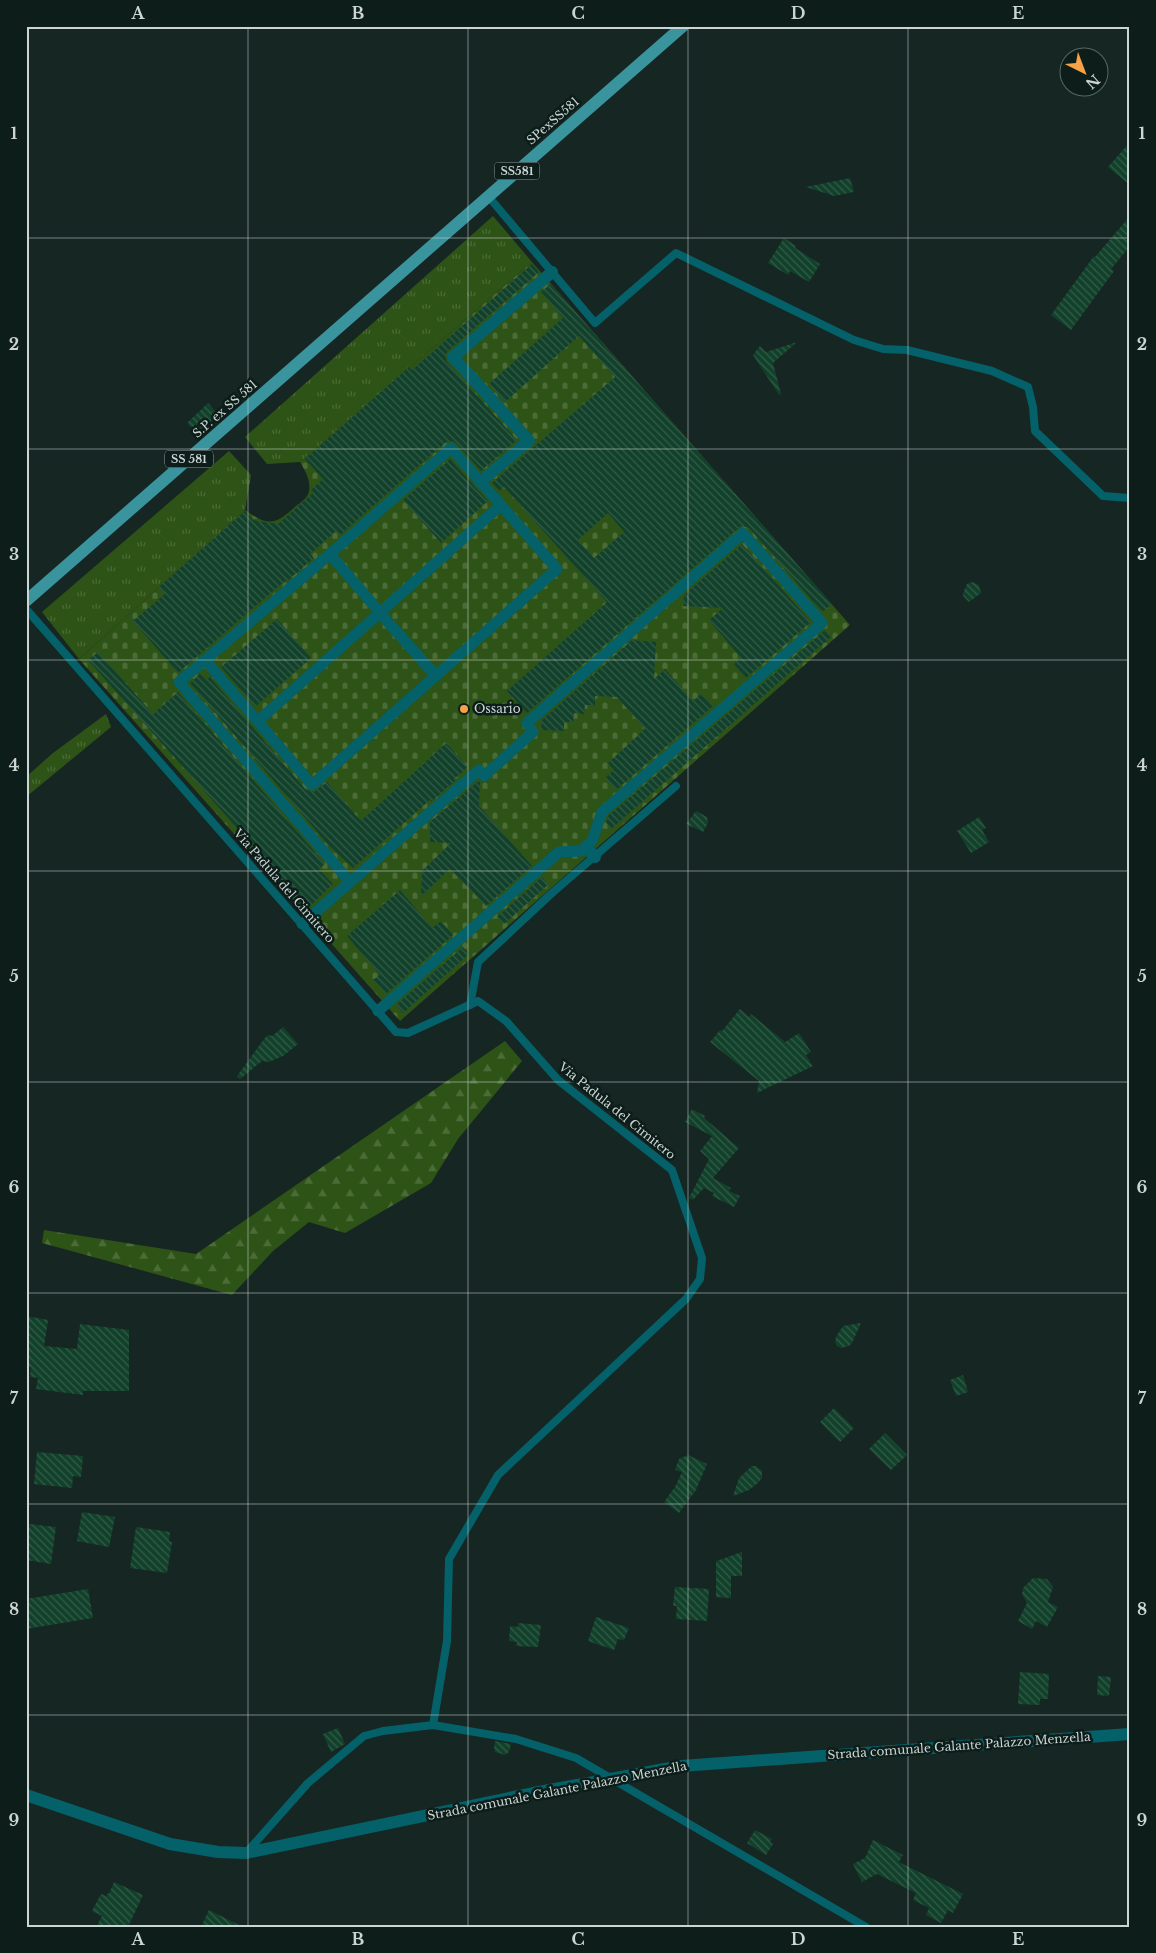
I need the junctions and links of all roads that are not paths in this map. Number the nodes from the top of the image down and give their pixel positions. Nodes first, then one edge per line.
1 (683, 26) edge
2 (488, 196) junction
3 (552, 272) junction
4 (351, 316) joint
5 (480, 482) junction
6 (1130, 498) edge
7 (501, 505) junction
8 (330, 554) junction
9 (26, 601) edge
10 (26, 609) edge
11 (378, 610) junction
12 (205, 660) junction
13 (436, 676) junction
14 (258, 721) junction
15 (676, 786) dead end
16 (586, 847) junction
17 (595, 857) junction
18 (350, 882) junction
19 (302, 924) junction
20 (470, 1005) junction
21 (378, 1011) junction
22 (433, 1725) junction
23 (1130, 1734) edge
24 (614, 1778) junction
25 (26, 1795) edge
26 (246, 1853) junction
27 (866, 1927) edge

1 - 2 main road, SPexSS581 / SS581
2 - 3 lane
2 - 4 main road, SPexSS581 / SS581
3 - 5 street
3 - 6 lane
4 - 9 main road, S.P. ex SS 581 / SS 581
5 - 7 street
5 - 8 street
7 - 11 street
7 - 13 street
8 - 11 street
8 - 12 street
10 - 19 lane, Via Padula del Cimitero
11 - 13 street
11 - 14 street
12 - 14 street
12 - 18 street
13 - 14 street
15 - 17 lane
16 - 17 street
16 - 18 street
16 - 21 street
17 - 20 lane
18 - 19 street
19 - 21 lane, Via Padula del Cimitero
20 - 21 lane, Via Padula del Cimitero
20 - 22 lane, Via Padula del Cimitero
22 - 24 lane
22 - 26 lane
23 - 24 street, Strada comunale Galante Palazzo Menzella
24 - 26 street, Strada comunale Galante Palazzo Menzella
24 - 27 lane
25 - 26 street, Strada comunale Galante Palazzo Menzella

